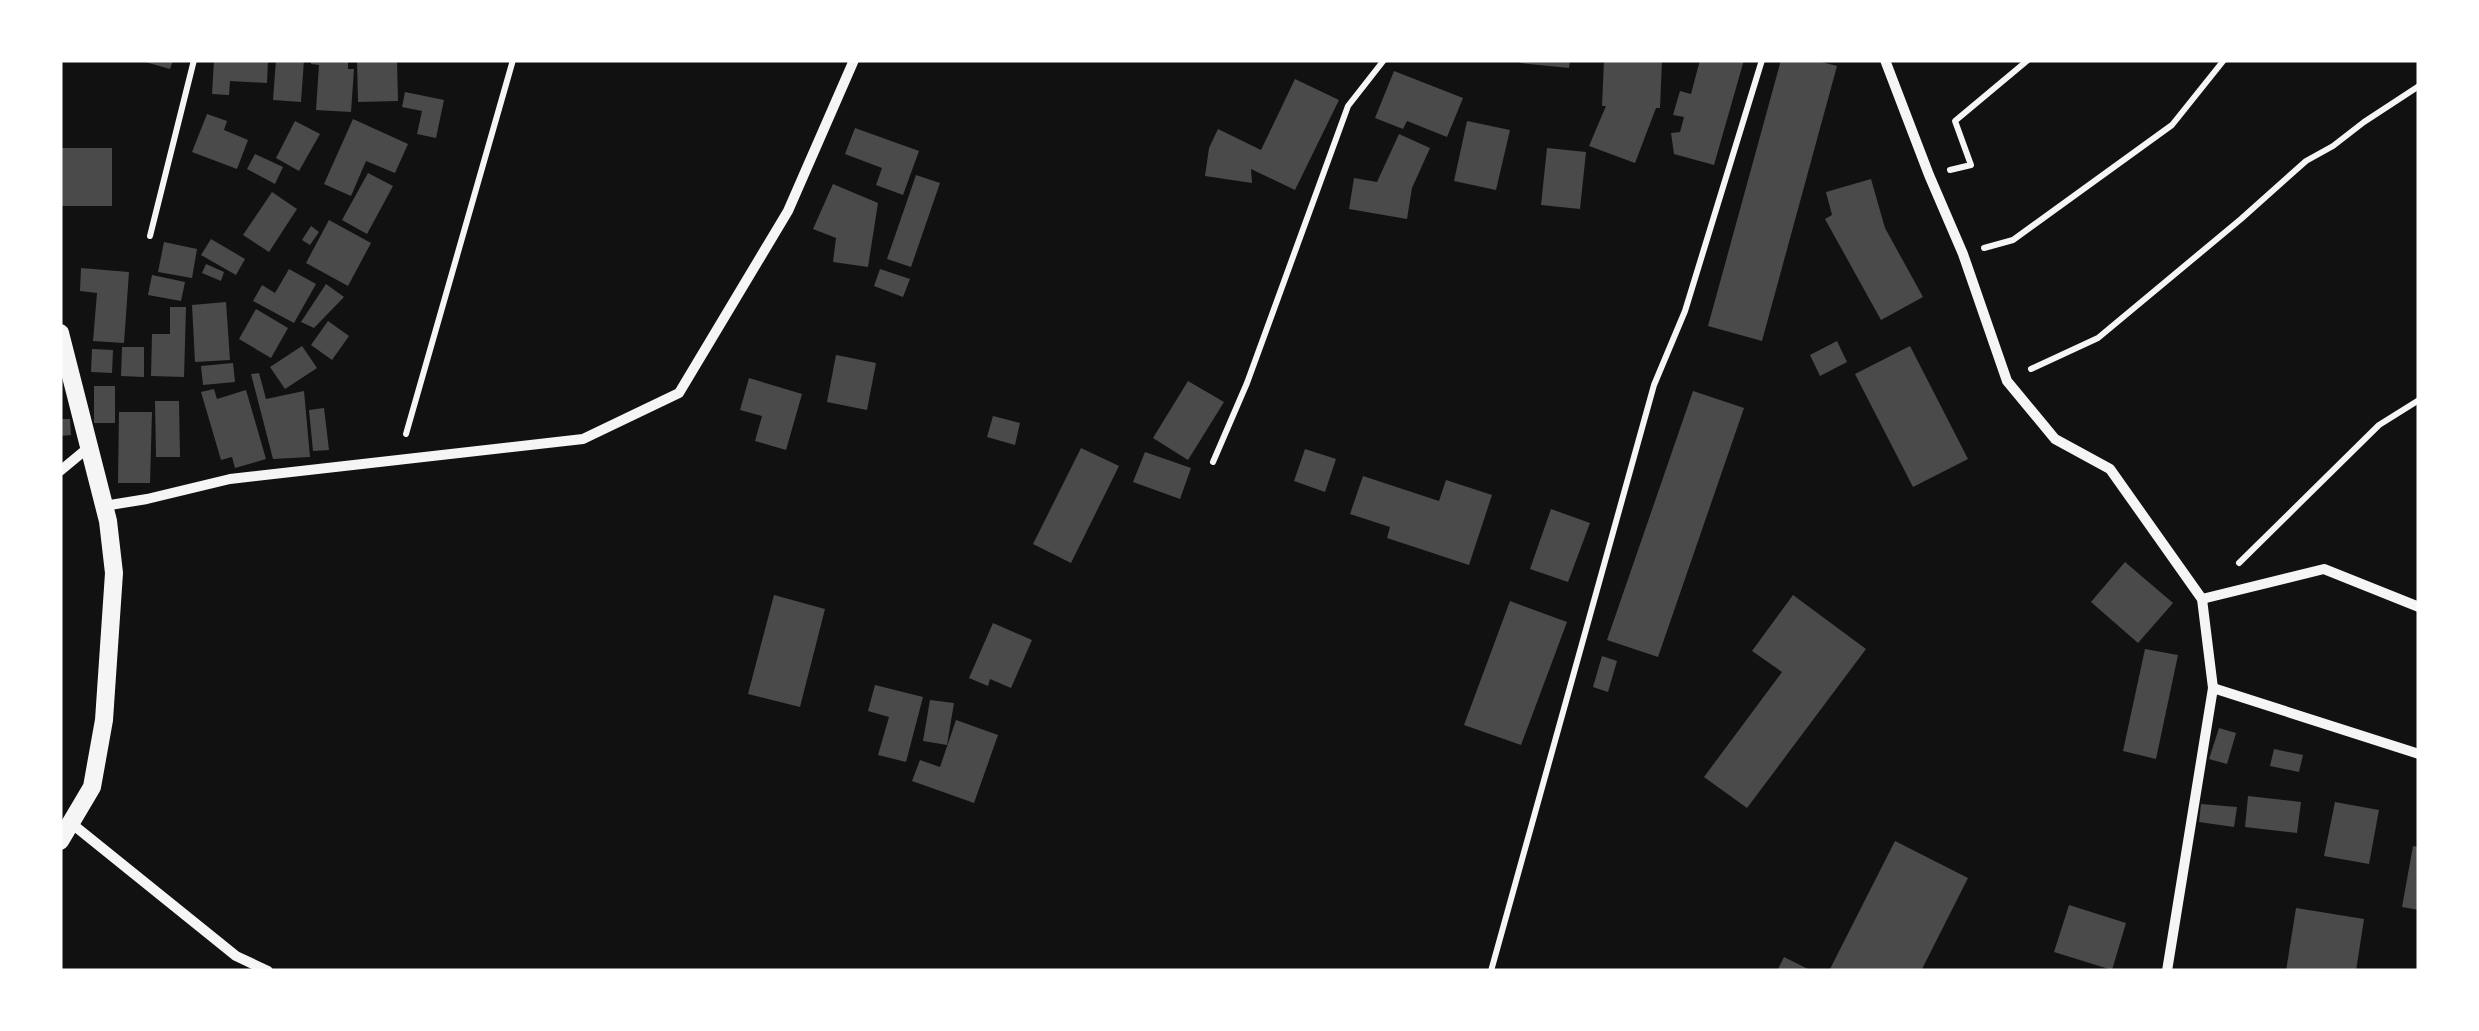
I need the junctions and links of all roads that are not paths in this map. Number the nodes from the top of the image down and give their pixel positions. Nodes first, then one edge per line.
1 (854, 60) edge
2 (1885, 60) edge
3 (60, 332) edge
4 (88, 447) junction
5 (60, 472) edge
6 (104, 506) junction
7 (2202, 599) junction
8 (2419, 607) edge
9 (2213, 688) junction
10 (2419, 754) edge
11 (71, 823) junction
12 (60, 841) edge
13 (268, 971) edge
14 (2168, 971) edge

1 - 6 street
2 - 7 street
3 - 4 street
4 - 5 street
4 - 6 street
6 - 11 street
7 - 8 street
7 - 9 street
9 - 10 street
9 - 14 street
11 - 12 street
11 - 13 street

